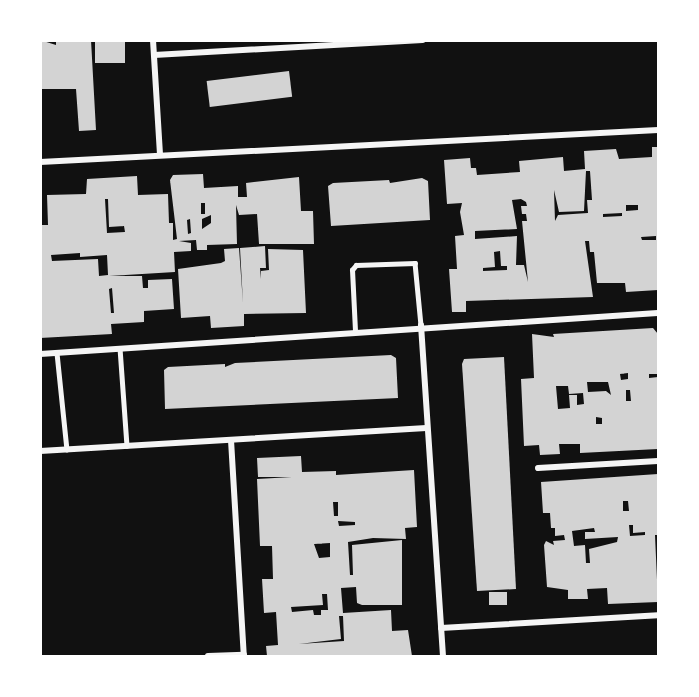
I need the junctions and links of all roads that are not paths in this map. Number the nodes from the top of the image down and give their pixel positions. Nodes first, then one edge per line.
1 (153, 40) edge
2 (423, 40) edge
3 (372, 42) edge
4 (154, 55) junction
5 (658, 130) edge
6 (160, 155) junction
7 (40, 162) edge
8 (658, 313) edge
9 (420, 326) junction
10 (356, 331) junction
11 (120, 348) junction
12 (57, 353) junction
13 (40, 354) edge
14 (426, 428) junction
15 (231, 440) junction
16 (127, 446) junction
17 (67, 449) junction
18 (40, 451) edge
19 (658, 461) edge
20 (538, 468) dead end
21 (658, 615) edge
22 (441, 628) junction
23 (244, 656) edge
24 (208, 657) edge
25 (443, 657) edge

1 - 4 street
2 - 3 street
3 - 4 street
4 - 6 street
5 - 6 street
6 - 7 street
8 - 9 street
9 - 10 street
9 - 10 lane
9 - 14 street
10 - 11 street
11 - 12 street
11 - 16 lane
12 - 13 street
12 - 17 lane
14 - 15 street
14 - 22 street
15 - 16 street
15 - 23 street
16 - 17 street
17 - 18 street
19 - 20 street
21 - 22 street
22 - 25 street
23 - 24 street

